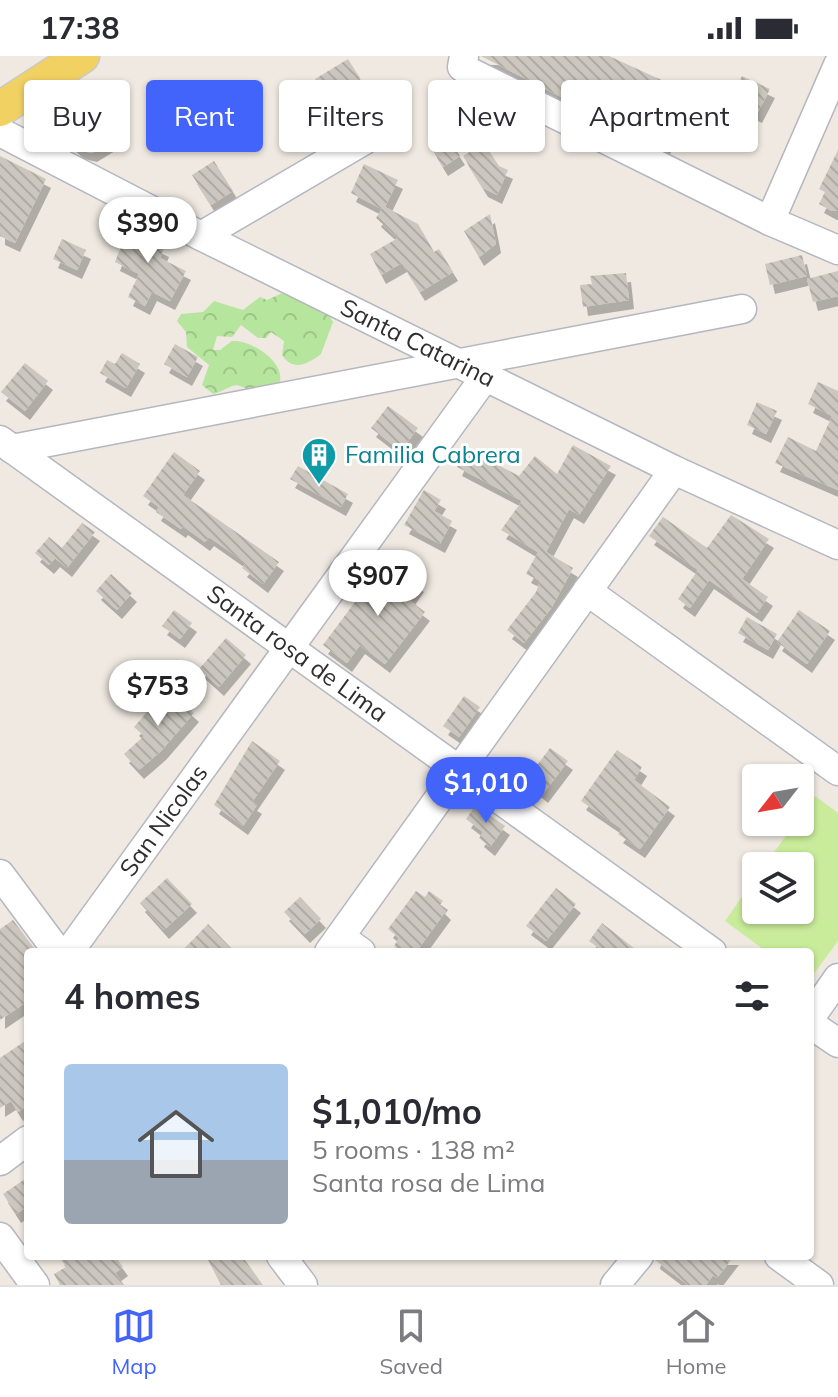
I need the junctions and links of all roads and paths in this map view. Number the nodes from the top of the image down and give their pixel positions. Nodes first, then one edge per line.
1 (82, 56) edge
2 (464, 56) edge
3 (838, 65) edge
4 (0, 109) edge
5 (0, 132) edge
6 (344, 152) edge
7 (770, 221) junction
8 (201, 236) junction
9 (838, 250) edge
10 (742, 309) dead end
11 (474, 371) junction
12 (6, 444) edge
13 (674, 470) junction
14 (838, 544) edge
15 (587, 591) junction
16 (290, 647) junction
17 (460, 768) junction
18 (838, 771) edge
19 (0, 874) edge
20 (344, 947) edge
21 (55, 948) edge
22 (72, 948) edge
23 (707, 948) edge
24 (838, 978) edge
25 (814, 1015) edge
26 (814, 1024) edge
27 (838, 1043) edge
28 (24, 1143) edge
29 (0, 1161) edge
30 (0, 1237) edge
31 (284, 1260) edge
32 (636, 1260) edge
33 (785, 1260) edge
34 (35, 1285) edge
35 (303, 1285) edge
36 (615, 1285) edge
37 (819, 1285) edge

1 - 4 main road
2 - 7 street
3 - 7 street
5 - 8 street, Santa Catarina
6 - 8 street
7 - 9 street
8 - 11 street, Santa Catarina
10 - 11 street
11 - 12 street
11 - 13 street, Santa Catarina
11 - 16 street, San Nicolas
12 - 16 street, Santa rosa de Lima
13 - 14 street, Santa Catarina
13 - 15 street
15 - 17 street
15 - 18 street
16 - 17 street, Santa rosa de Lima
16 - 22 street, San Nicolas
17 - 20 street
17 - 23 street, Santa rosa de Lima
19 - 21 street
24 - 25 street
26 - 27 street
28 - 29 street
30 - 34 street
31 - 35 street
32 - 36 street
33 - 37 street

